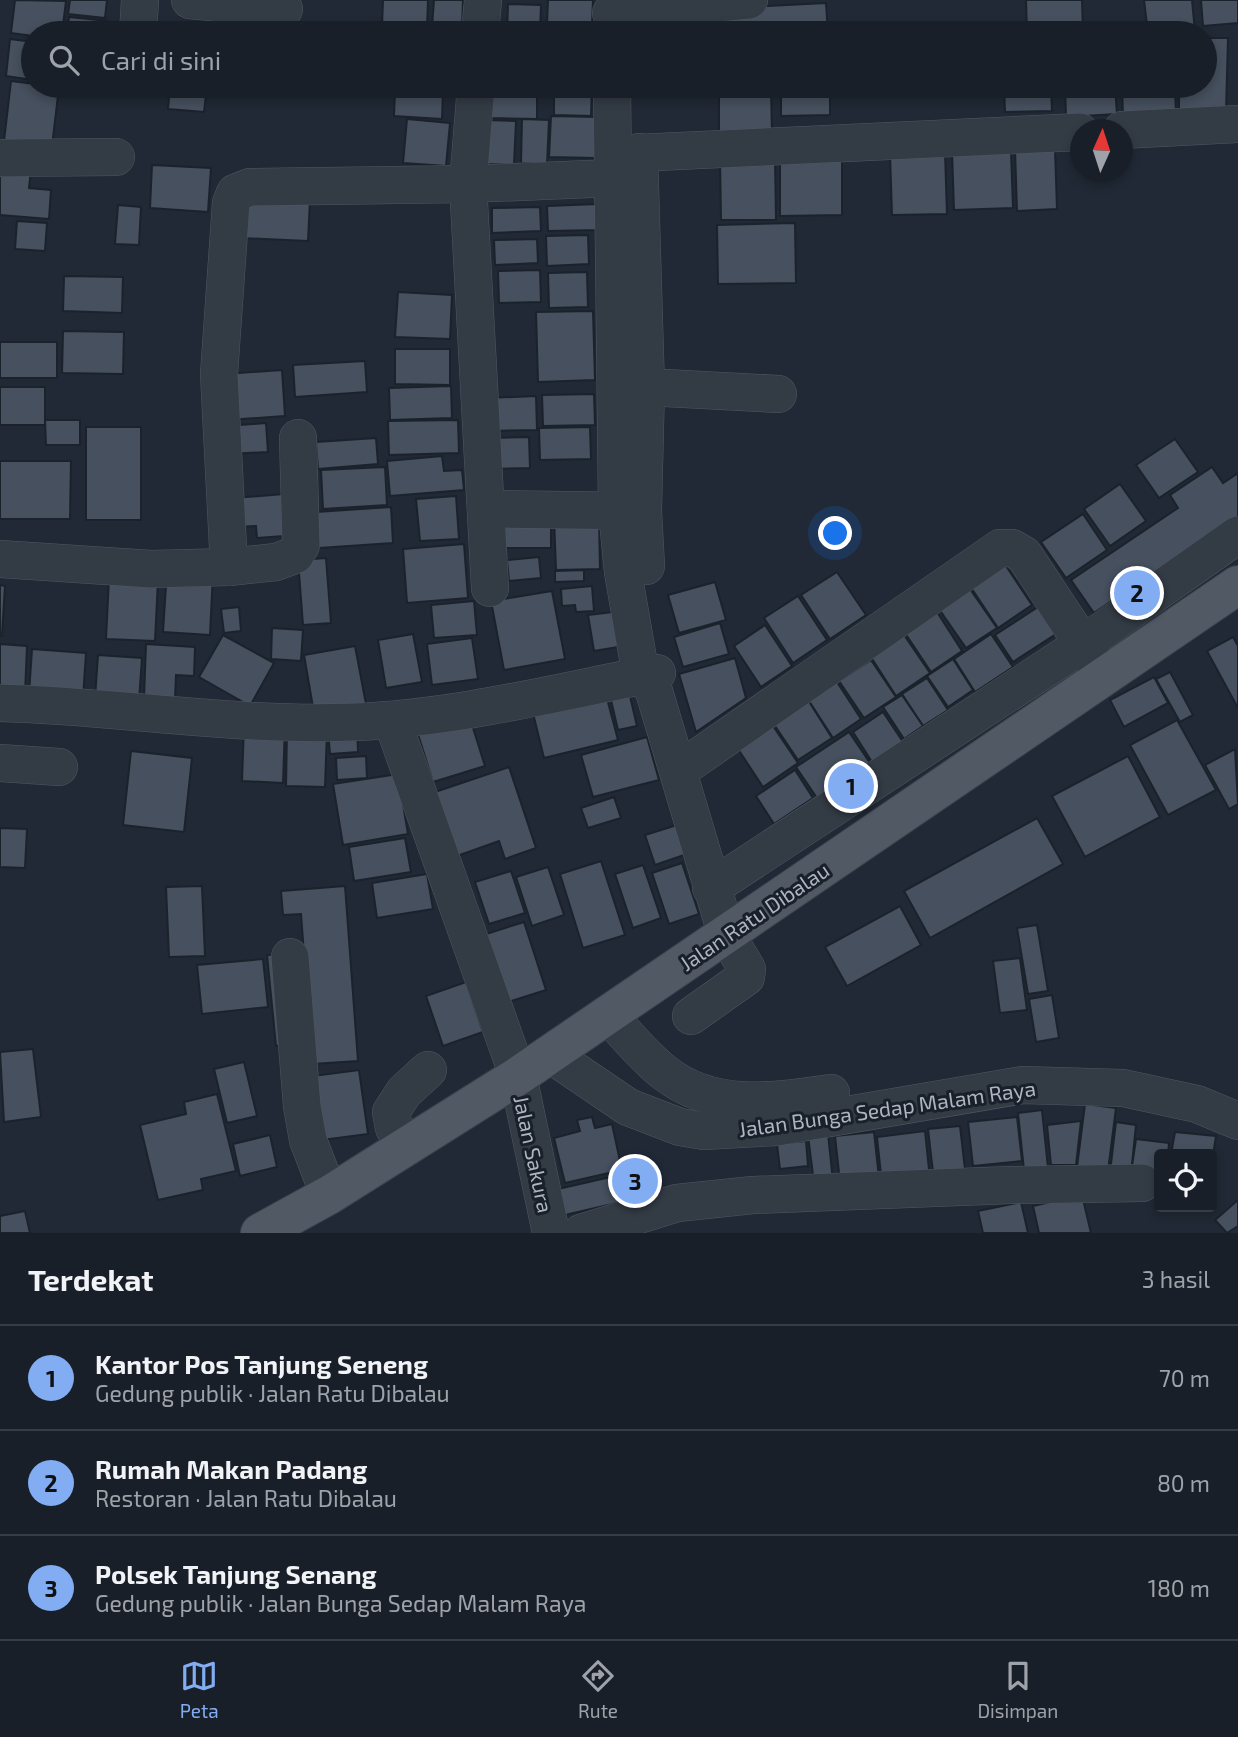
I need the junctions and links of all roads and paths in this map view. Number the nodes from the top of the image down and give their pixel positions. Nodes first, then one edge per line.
1 (139, 0) edge
2 (190, 0) edge
3 (483, 0) edge
4 (750, 0) edge
5 (284, 9) dead end
6 (620, 15) edge
7 (138, 21) edge
8 (481, 21) edge
9 (475, 98) edge
10 (614, 98) edge
11 (632, 98) edge
12 (1238, 124) edge
13 (1133, 129) edge
14 (1070, 133) edge
15 (116, 157) dead end
16 (0, 158) edge
17 (626, 166) junction
18 (468, 184) junction
19 (646, 387) junction
20 (778, 394) dead end
21 (298, 438) dead end
22 (486, 509) junction
23 (630, 511) junction
24 (1238, 535) edge
25 (0, 559) edge
26 (229, 567) junction
27 (1238, 585) edge
28 (490, 588) dead end
29 (1083, 644) junction
30 (1103, 675) junction
31 (651, 679) junction
32 (0, 703) edge
33 (392, 719) junction
34 (0, 763) edge
35 (59, 767) dead end
36 (678, 771) junction
37 (711, 888) junction
38 (727, 936) junction
39 (290, 957) dead end
40 (608, 1015) junction
41 (691, 1016) dead end
42 (550, 1054) junction
43 (428, 1070) dead end
44 (518, 1076) junction
45 (1238, 1097) edge
46 (1238, 1121) edge
47 (408, 1147) junction
48 (1142, 1183) dead end
49 (329, 1195) junction
50 (260, 1233) edge
51 (551, 1233) edge
52 (582, 1233) edge

1 - 7 street
2 - 5 street
3 - 8 street
4 - 6 street
9 - 18 street
10 - 17 street
11 - 17 street
12 - 13 street
14 - 17 street
15 - 16 street
17 - 18 street
17 - 19 street
17 - 23 street
18 - 22 street
18 - 26 street
19 - 20 street
19 - 23 street
21 - 26 street
22 - 23 street
22 - 28 street
23 - 31 street
24 - 29 street
25 - 26 street
27 - 30 main road, Jalan Ratu Dibalau
29 - 30 street
29 - 36 street
29 - 37 street
30 - 38 main road, Jalan Ratu Dibalau
31 - 33 street
31 - 36 street
32 - 33 street
33 - 44 street, Jalan Sakura
34 - 35 street
36 - 37 street
37 - 38 street
38 - 40 main road, Jalan Ratu Dibalau
38 - 41 street
39 - 49 street
40 - 42 main road, Jalan Ratu Dibalau
40 - 45 street, Jalan Bunga Sedap Malam Raya
42 - 44 main road, Jalan Ratu Dibalau
42 - 46 street, Jalan Bunga Sedap Malam Raya
43 - 47 street
44 - 47 main road, Jalan Ratu Dibalau
44 - 51 street, Jalan Sakura
47 - 49 main road, Jalan Ratu Dibalau
48 - 52 street
49 - 50 main road, Jalan Ratu Dibalau

